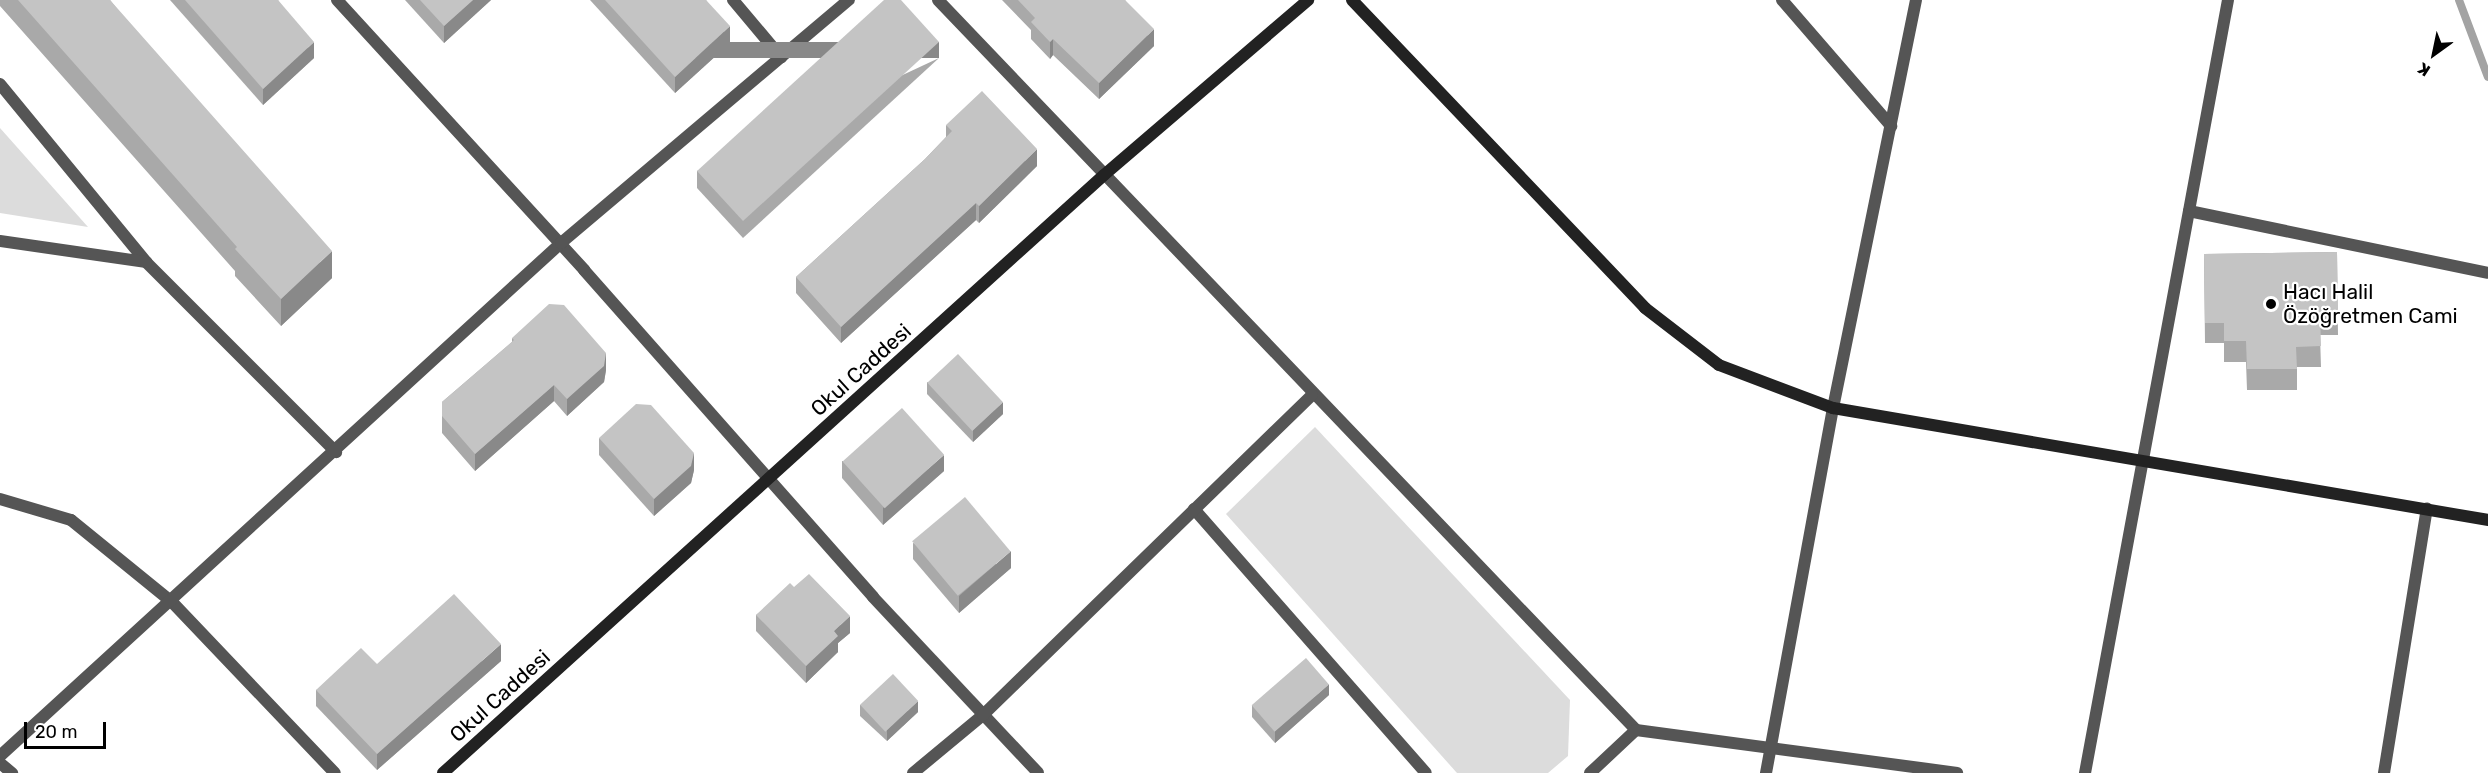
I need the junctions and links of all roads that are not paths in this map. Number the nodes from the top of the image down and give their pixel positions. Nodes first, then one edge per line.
1 (337, 0) edge
2 (733, 0) edge
3 (849, 0) edge
4 (938, 0) edge
5 (1308, 0) edge
6 (1352, 0) edge
7 (1782, 0) edge
8 (1916, 0) edge
9 (2228, 0) edge
10 (781, 57) junction
11 (0, 84) edge
12 (1891, 126) junction
13 (1104, 175) junction
14 (2189, 210) junction
15 (0, 241) edge
16 (561, 243) junction
17 (146, 262) junction
18 (2488, 273) edge
19 (1312, 395) junction
20 (1833, 408) junction
21 (336, 452) junction
22 (2143, 459) junction
23 (769, 480) junction
24 (0, 499) edge
25 (2427, 508) junction
26 (1194, 509) junction
27 (2488, 520) edge
28 (172, 602) junction
29 (983, 714) junction
30 (1636, 730) junction
31 (1770, 747) junction
32 (0, 756) edge
33 (0, 763) edge
34 (12, 773) edge
35 (335, 773) edge
36 (443, 773) edge
37 (913, 773) edge
38 (1038, 773) edge
39 (1426, 773) edge
40 (1590, 773) edge
41 (1766, 773) edge
42 (1957, 773) edge
43 (2085, 773) edge
44 (2384, 773) edge

1 - 16 street
2 - 10 street
3 - 10 street
4 - 13 street
5 - 13 street, Okul Caddesi
6 - 20 street
7 - 12 street
8 - 12 street
9 - 14 street
10 - 16 street
11 - 17 street
12 - 20 street
13 - 19 street
13 - 23 street, Okul Caddesi
14 - 18 street
14 - 22 street
15 - 17 street
16 - 21 street
16 - 23 street
17 - 21 street
19 - 26 street
19 - 30 street
20 - 22 street
20 - 31 street
21 - 28 street
22 - 25 street
22 - 43 street
23 - 29 street
23 - 36 street, Okul Caddesi
24 - 28 street
25 - 27 street
25 - 44 street
26 - 29 street
26 - 39 street
28 - 32 street
28 - 35 street
29 - 37 street
29 - 38 street
30 - 31 street
30 - 40 street
31 - 41 street
31 - 42 street
33 - 34 street

